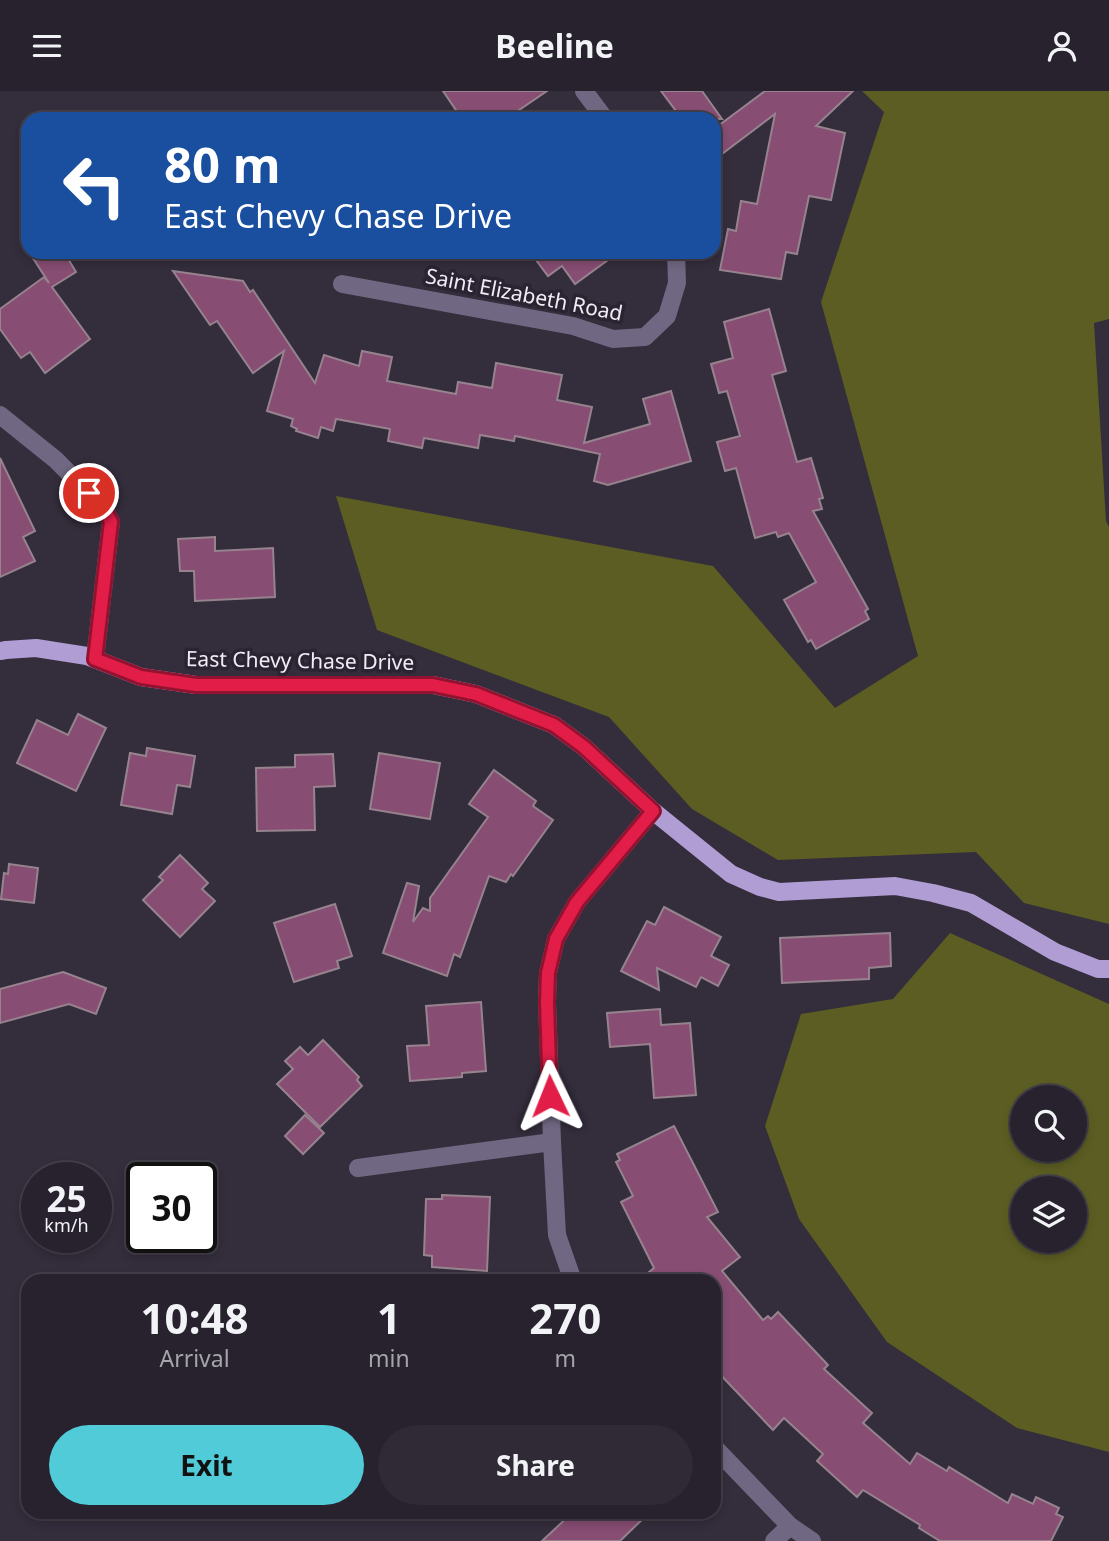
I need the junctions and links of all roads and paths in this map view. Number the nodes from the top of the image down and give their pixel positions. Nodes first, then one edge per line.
1 (584, 91) edge
2 (600, 112) edge
3 (676, 259) edge
4 (342, 284) dead end
5 (0, 415) edge
6 (0, 651) edge
7 (95, 659) junction
8 (653, 811) junction
9 (1109, 969) edge
10 (552, 1142) junction
11 (358, 1168) dead end
12 (571, 1274) edge
13 (721, 1454) edge
14 (790, 1526) junction
15 (774, 1541) edge
16 (812, 1541) edge

1 - 2 street
3 - 4 street, Saint Elizabeth Road
5 - 7 street
6 - 7 main road, East Chevy Chase Drive
7 - 8 main road, East Chevy Chase Drive
8 - 9 main road, East Chevy Chase Drive
8 - 10 street
10 - 11 street
10 - 12 street
13 - 14 street
14 - 15 street
14 - 16 street

